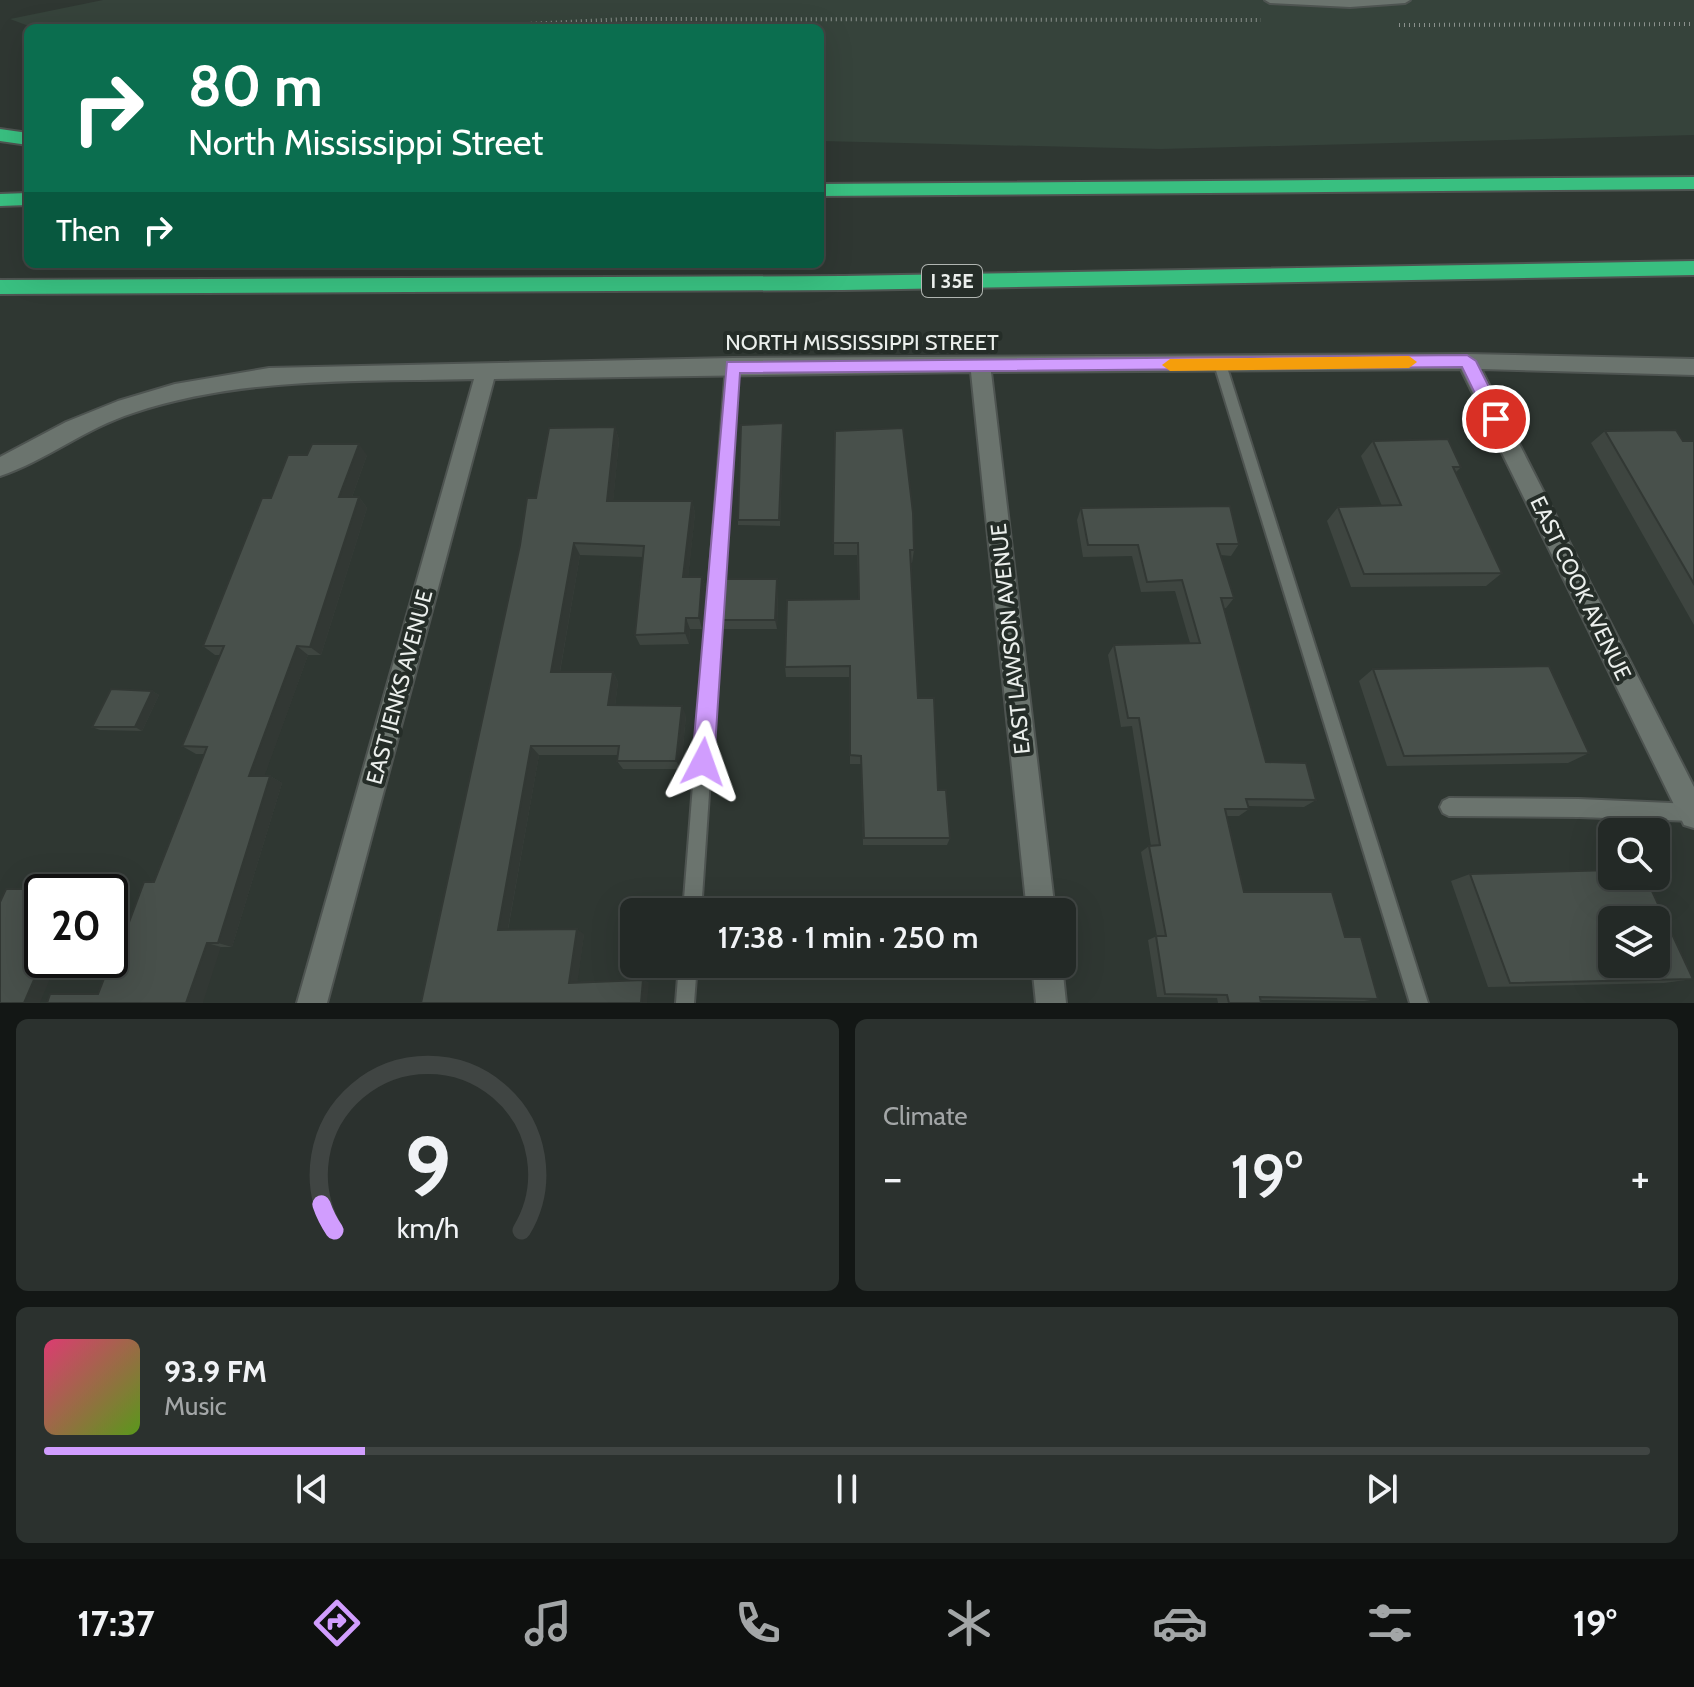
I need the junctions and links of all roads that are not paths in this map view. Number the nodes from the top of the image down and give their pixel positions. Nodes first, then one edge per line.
1 (1270, 0) edge
2 (1405, 0) edge
3 (0, 135) edge
4 (24, 138) edge
5 (1694, 183) edge
6 (824, 190) edge
7 (24, 199) edge
8 (0, 200) edge
9 (1694, 270) edge
10 (208, 286) junction
11 (0, 287) edge
12 (0, 303) edge
13 (1467, 361) junction
14 (1220, 364) junction
15 (732, 366) junction
16 (980, 366) junction
17 (1694, 367) edge
18 (486, 372) junction
19 (0, 467) edge
20 (1449, 807) dead end
21 (1693, 814) edge
22 (693, 898) edge
23 (1039, 898) edge
24 (687, 978) edge
25 (1048, 978) edge
26 (312, 1003) edge
27 (685, 1003) edge
28 (1051, 1003) edge
29 (1419, 1003) edge

1 - 2 lane
3 - 4 highway
5 - 6 highway
7 - 8 highway
9 - 10 highway, I 35E
10 - 11 highway, I 35E
10 - 12 highway
13 - 14 street, NORTH MISSISSIPPI STREET
13 - 17 street, NORTH MISSISSIPPI STREET
13 - 21 street, EAST COOK AVENUE
14 - 16 street, NORTH MISSISSIPPI STREET
14 - 29 lane
15 - 16 street, NORTH MISSISSIPPI STREET
15 - 18 street, NORTH MISSISSIPPI STREET
15 - 22 lane
16 - 23 street, EAST LAWSON AVENUE
18 - 19 street, NORTH MISSISSIPPI STREET
18 - 26 street, EAST JENKS AVENUE
20 - 21 lane
24 - 27 lane
25 - 28 street

